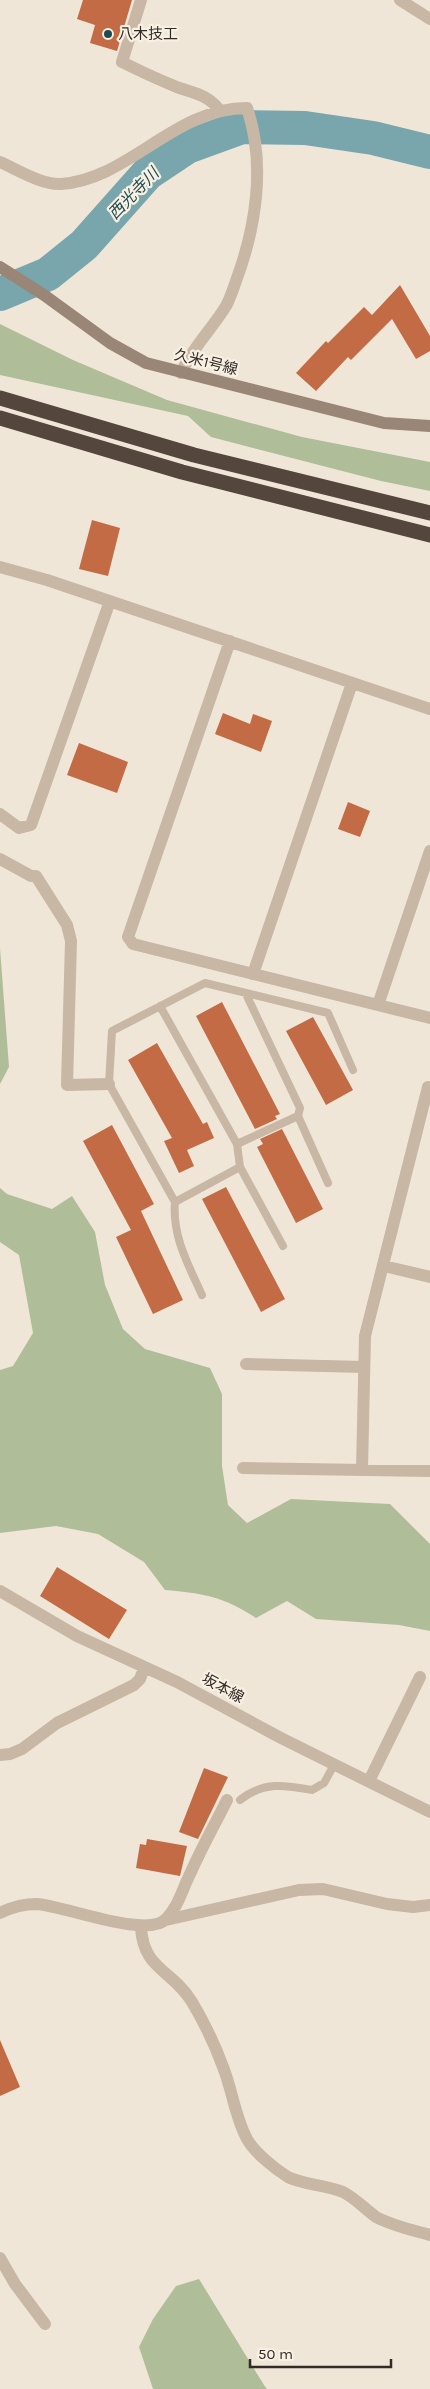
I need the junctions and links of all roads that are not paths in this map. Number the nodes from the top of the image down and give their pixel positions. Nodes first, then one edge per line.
1 (141, 0) edge
2 (400, 0) edge
3 (430, 19) edge
4 (220, 110) junction
5 (0, 162) edge
6 (5, 269) edge
7 (181, 373) junction
8 (0, 398) edge
9 (0, 418) edge
10 (430, 426) edge
11 (430, 513) edge
12 (430, 535) edge
13 (0, 567) edge
14 (110, 601) junction
15 (230, 641) junction
16 (352, 683) junction
17 (430, 709) edge
18 (0, 814) edge
19 (430, 851) edge
20 (0, 859) edge
21 (253, 974) junction
22 (246, 994) junction
23 (378, 1005) junction
24 (160, 1006) junction
25 (430, 1018) edge
26 (353, 1070) dead end
27 (109, 1084) junction
28 (430, 1088) edge
29 (298, 1116) junction
30 (237, 1144) junction
31 (240, 1167) junction
32 (328, 1183) dead end
33 (174, 1202) junction
34 (283, 1246) dead end
35 (384, 1266) junction
36 (430, 1277) edge
37 (202, 1295) dead end
38 (246, 1364) dead end
39 (364, 1367) junction
40 (243, 1468) dead end
41 (362, 1470) junction
42 (430, 1471) edge
43 (0, 1592) edge
44 (144, 1668) junction
45 (420, 1677) dead end
46 (0, 1755) edge
47 (334, 1765) junction
48 (369, 1781) junction
49 (226, 1800) dead end
50 (240, 1800) dead end
51 (430, 1812) edge
52 (430, 1906) edge
53 (0, 1913) edge
54 (166, 1920) junction
55 (141, 1926) junction
56 (430, 2235) edge
57 (0, 2258) edge
58 (45, 2324) dead end

1 - 4 street
2 - 3 street
4 - 5 street
4 - 7 street
6 - 7 street, 久米1号線
7 - 10 street, 久米1号線
8 - 11 highway
9 - 12 highway
13 - 14 street
14 - 15 street
14 - 18 street
15 - 16 street
15 - 21 street
16 - 17 street
16 - 21 street
19 - 23 street
20 - 27 street
21 - 23 street
22 - 24 lane
22 - 26 lane
22 - 29 lane
23 - 25 street
24 - 27 lane
24 - 30 lane
27 - 33 lane
28 - 35 street
29 - 30 lane
29 - 32 lane
30 - 31 lane
31 - 33 lane
31 - 34 lane
33 - 37 lane
35 - 36 street
35 - 39 street
38 - 39 street
39 - 41 street
40 - 41 street
41 - 42 street
43 - 44 street, 坂本線
44 - 46 street
44 - 47 street, 坂本線
45 - 48 street
47 - 48 street, 坂本線
47 - 50 lane
48 - 51 street, 坂本線
49 - 54 street
52 - 54 street
53 - 55 street
54 - 55 street
55 - 56 street
57 - 58 street

